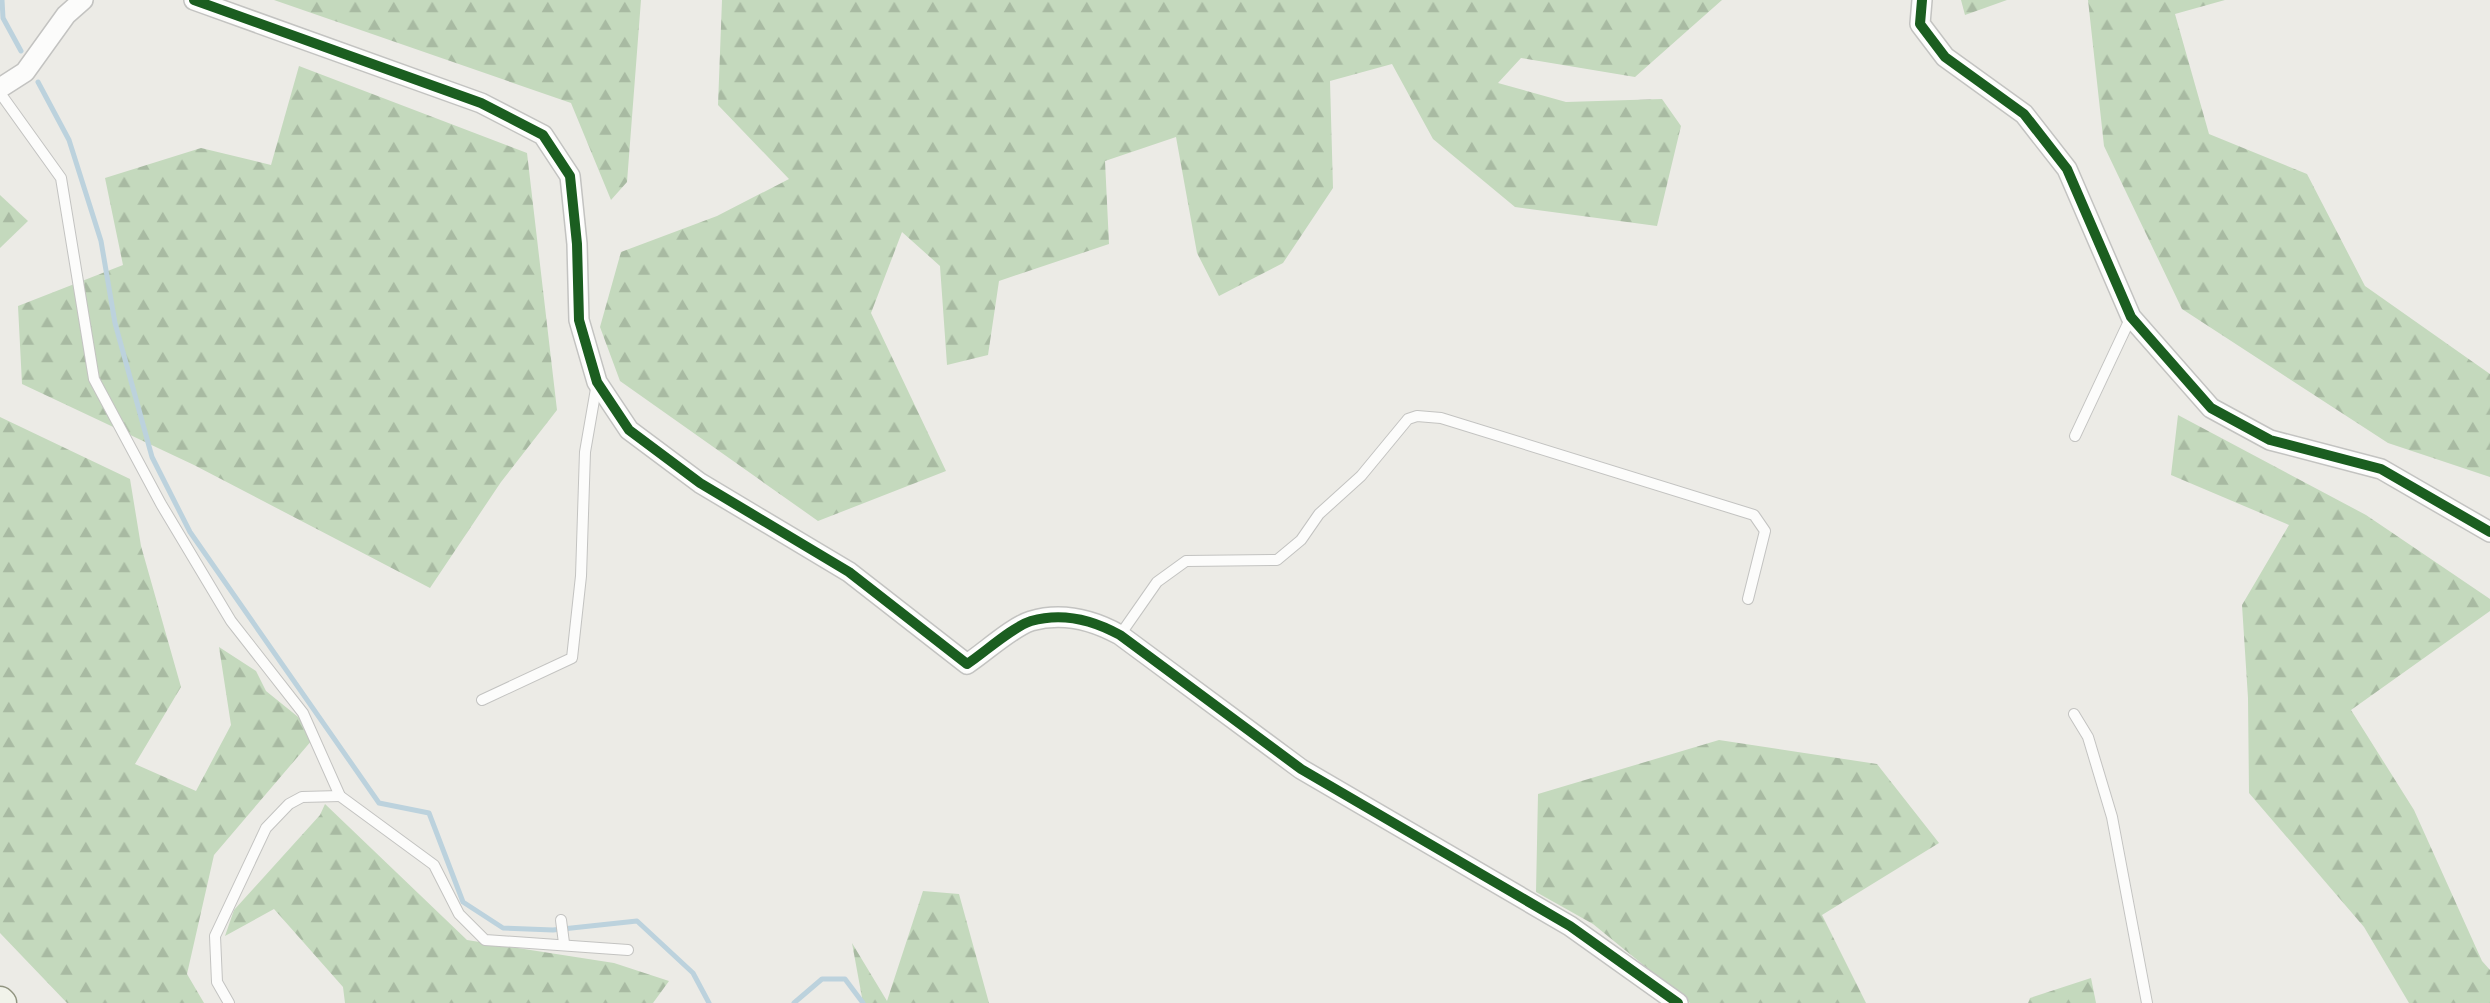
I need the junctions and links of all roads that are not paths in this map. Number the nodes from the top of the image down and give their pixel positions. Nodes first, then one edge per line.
1 (83, 0) edge
2 (194, 0) edge
3 (1922, 0) edge
4 (0, 90) edge
5 (2131, 317) junction
6 (597, 383) junction
7 (2076, 436) dead end
8 (2490, 532) edge
9 (1748, 599) dead end
10 (1120, 635) junction
11 (482, 700) dead end
12 (2074, 715) dead end
13 (340, 796) junction
14 (561, 920) dead end
15 (564, 943) junction
16 (628, 950) dead end
17 (229, 1003) edge
18 (1678, 1003) edge
19 (2147, 1003) edge

1 - 4 street
2 - 6 street
3 - 5 street
4 - 13 lane
5 - 7 lane
5 - 8 street
6 - 10 street
6 - 11 lane
9 - 10 lane
10 - 18 street
12 - 19 lane
13 - 15 lane
13 - 17 lane
14 - 15 lane
15 - 16 lane

